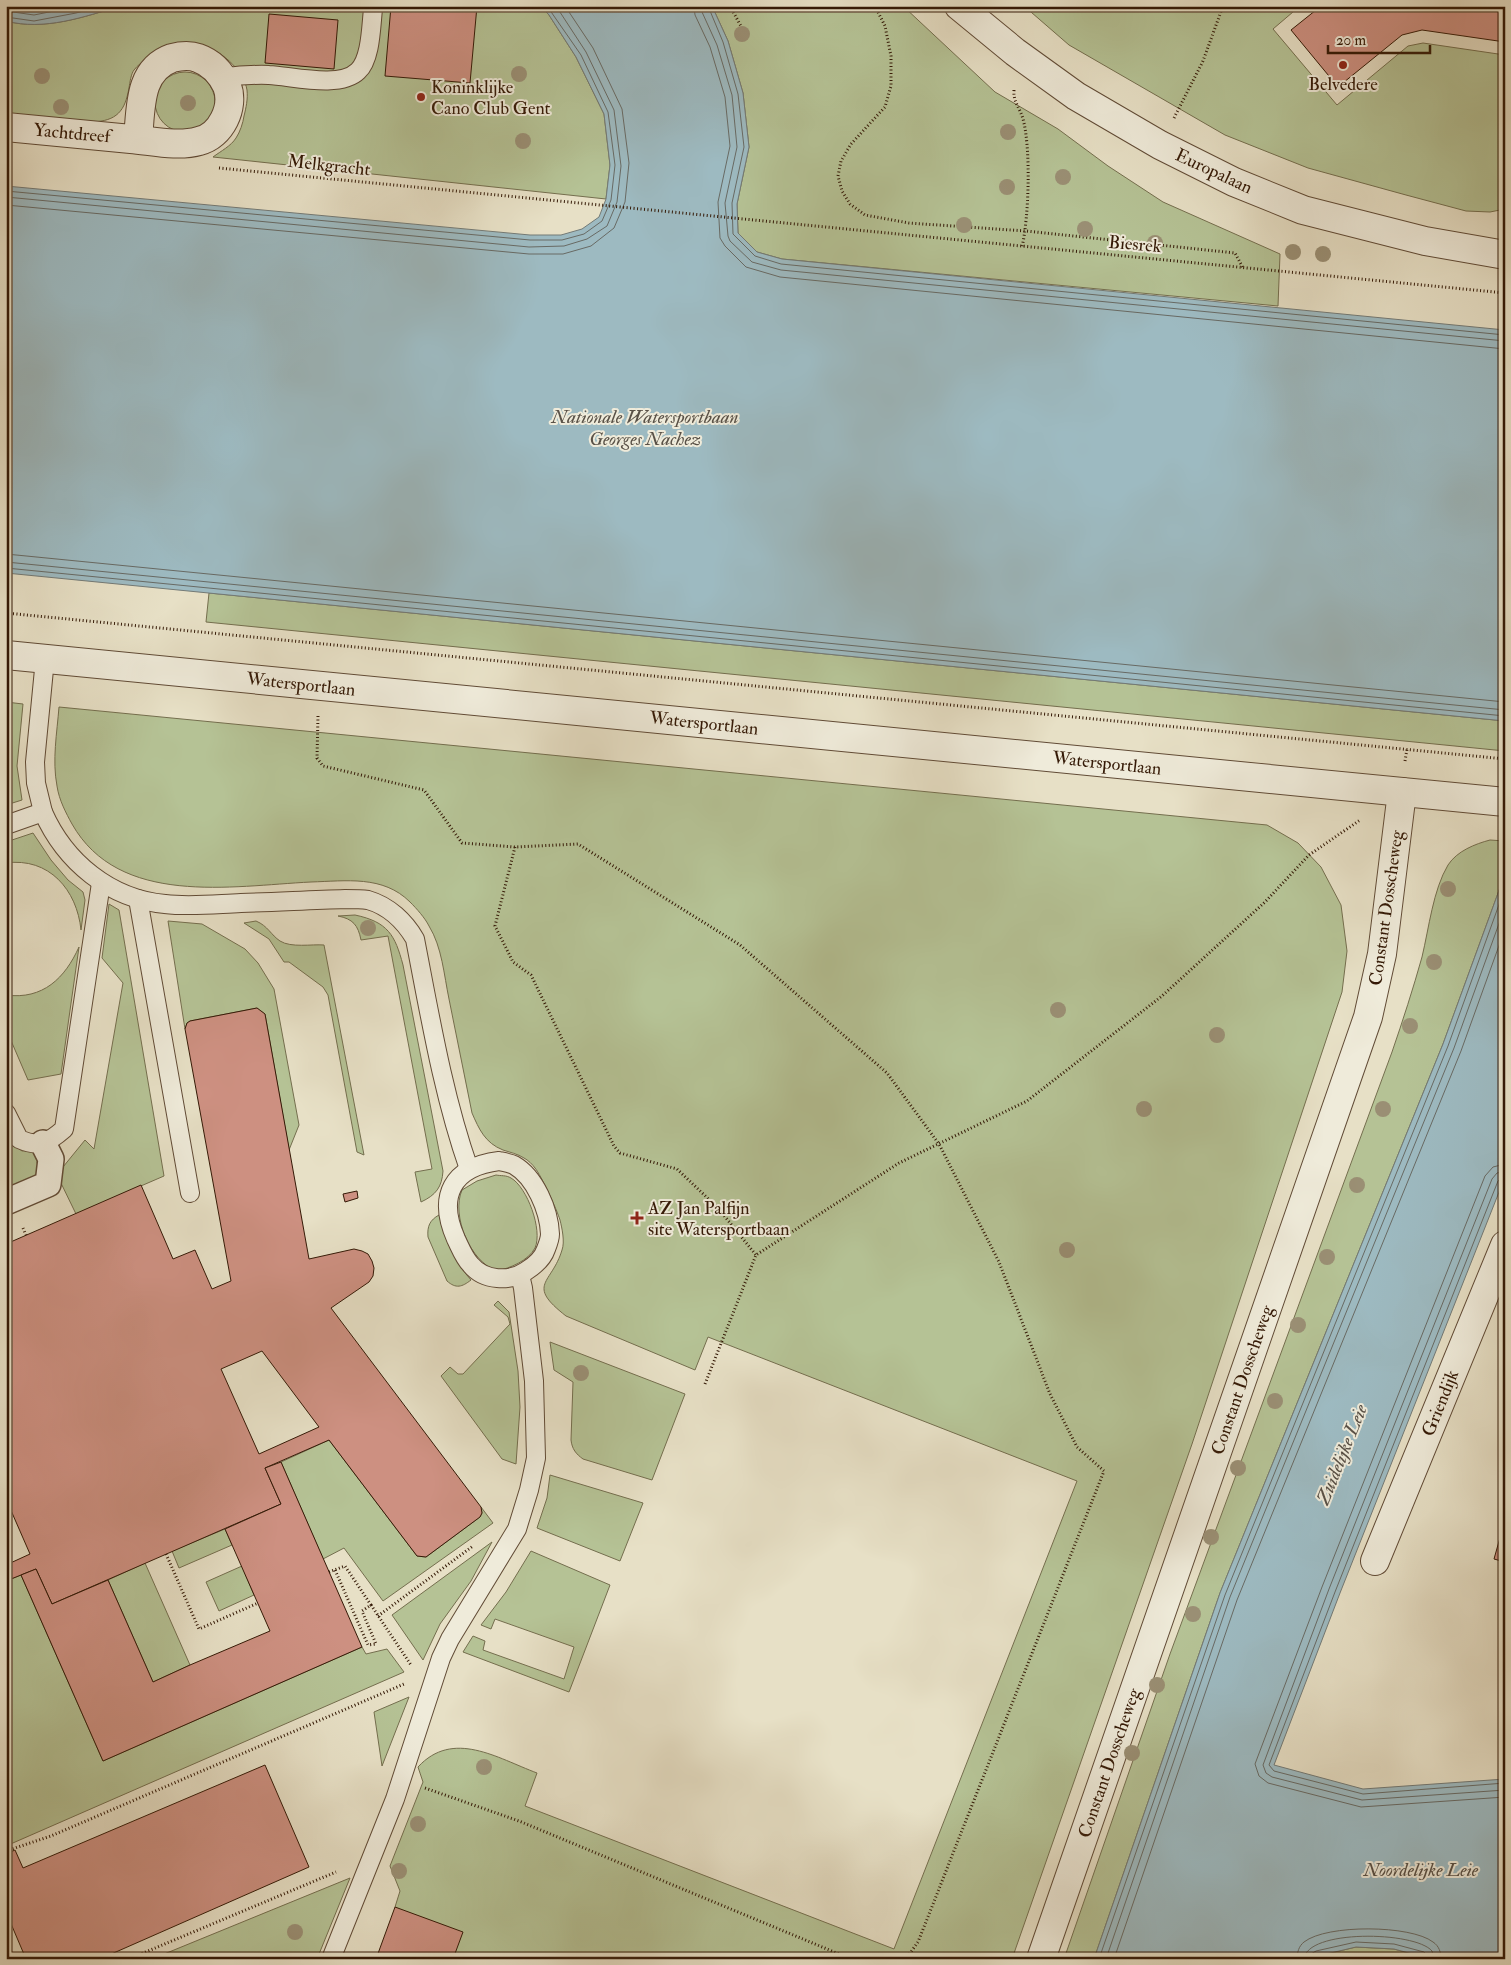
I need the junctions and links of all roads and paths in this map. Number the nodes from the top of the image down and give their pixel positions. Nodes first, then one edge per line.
1 (730, 6) edge
2 (875, 6) edge
3 (959, 6) edge
4 (1223, 6) edge
5 (373, 9) dead end
6 (748, 39) dead end
7 (1015, 52) junction
8 (223, 77) junction
9 (6, 127) edge
10 (138, 139) junction
11 (1160, 145) junction
12 (212, 168) dead end
13 (762, 221) joint
14 (1026, 231) junction
15 (1022, 247) junction
16 (1505, 255) edge
17 (1243, 268) junction
18 (1505, 293) edge
19 (6, 613) edge
20 (6, 655) edge
21 (45, 658) junction
22 (320, 686) junction
23 (1505, 759) edge
24 (1402, 792) junction
25 (1505, 802) edge
26 (43, 812) junction
27 (6, 825) edge
28 (514, 847) junction
29 (100, 883) junction
30 (138, 900) junction
31 (6, 1114) edge
32 (43, 1143) junction
33 (939, 1144) junction
34 (469, 1169) junction
35 (190, 1193) dead end
36 (6, 1202) edge
37 (1505, 1245) edge
38 (756, 1255) junction
39 (520, 1275) junction
40 (705, 1384) dead end
41 (479, 1542) dead end
42 (166, 1554) dead end
43 (1375, 1560) dead end
44 (335, 1570) junction
45 (329, 1572) dead end
46 (258, 1603) dead end
47 (371, 1605) junction
48 (378, 1616) junction
49 (416, 1672) junction
50 (435, 1673) junction
51 (395, 1799) junction
52 (6, 1851) edge
53 (373, 1856) junction
54 (6, 1954) edge
55 (8, 1959) edge
56 (129, 1959) edge
57 (331, 1959) edge
58 (851, 1959) edge
59 (906, 1959) edge
60 (1041, 1959) edge

1 - 6 path
2 - 14 path
3 - 7 street, Europalaan
4 - 11 path
5 - 8 lane
7 - 11 street, Europalaan
7 - 14 path
8 - 10 street, Yachtdreef
8 - 10 street
9 - 10 street, Yachtdreef
11 - 16 street, Europalaan
12 - 13 path, Melkgracht
13 - 15 path, Biesrek
14 - 15 path
14 - 17 path
15 - 17 path, Biesrek
17 - 18 path, Biesrek
19 - 23 path
20 - 21 street, Watersportlaan
21 - 22 street, Watersportlaan
21 - 26 lane
22 - 24 street, Watersportlaan
22 - 28 path
24 - 25 street, Watersportlaan
24 - 33 path
24 - 60 street, Constant Dosscheweg
26 - 27 lane
26 - 29 lane
28 - 33 path
28 - 38 path
29 - 30 lane
29 - 32 lane
30 - 34 lane
30 - 35 lane
31 - 32 lane
32 - 36 street
33 - 38 path
33 - 59 path
34 - 39 lane
34 - 39 lane
37 - 43 street, Griendijk
38 - 40 path
39 - 50 lane
41 - 48 path
42 - 46 path
44 - 45 path
44 - 47 path
44 - 47 path
47 - 48 path
48 - 49 path
49 - 50 path
49 - 52 path
50 - 51 lane
51 - 53 lane
51 - 58 path
53 - 56 path
53 - 57 lane
54 - 55 path

